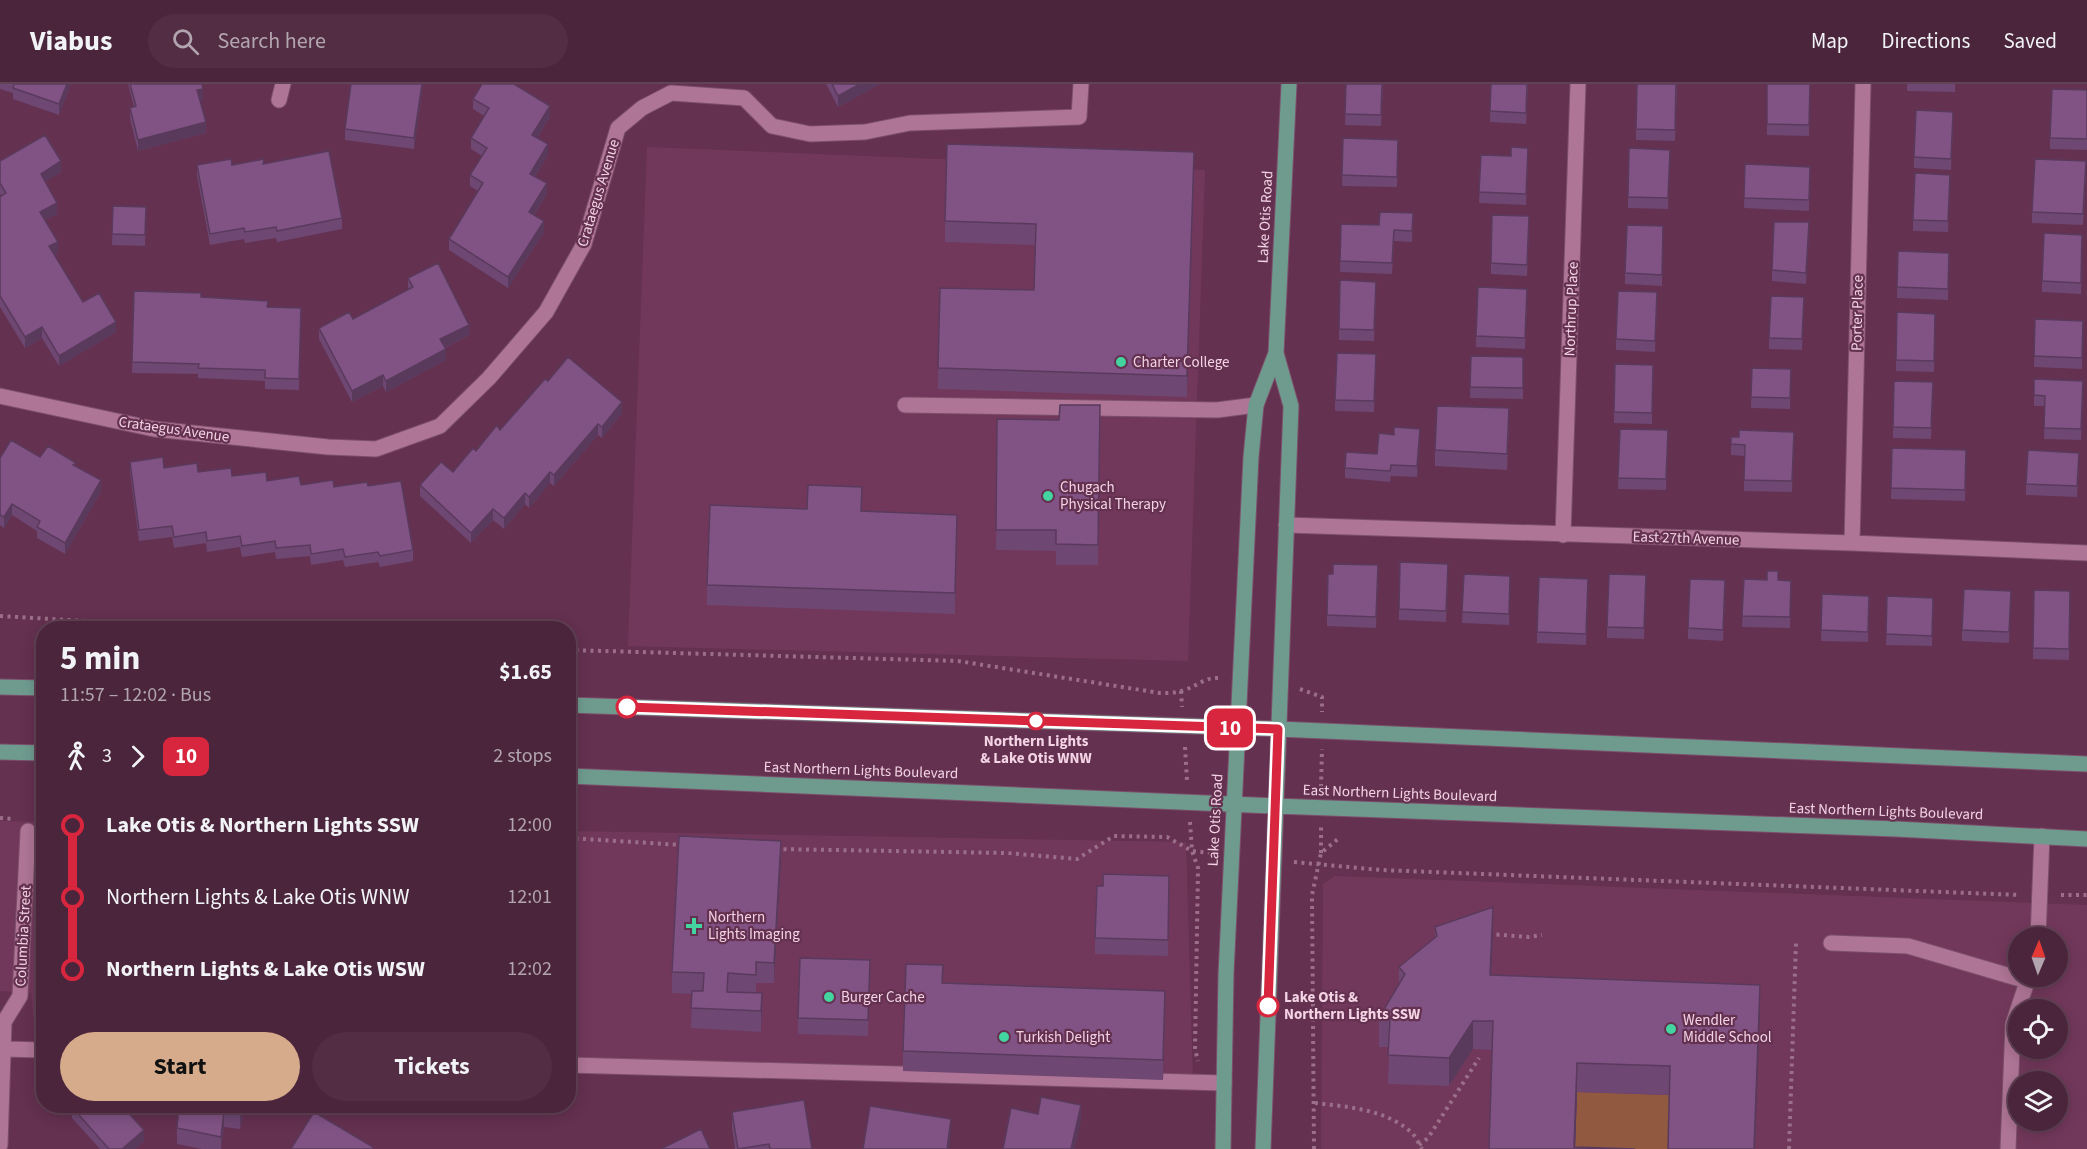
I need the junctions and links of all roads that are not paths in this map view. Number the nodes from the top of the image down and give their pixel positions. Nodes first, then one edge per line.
1 (283, 84) edge
2 (1081, 84) edge
3 (1289, 84) edge
4 (1578, 84) edge
5 (1863, 84) edge
6 (746, 91) edge
7 (279, 100) dead end
8 (1276, 352) junction
9 (0, 396) edge
10 (905, 405) dead end
11 (1256, 405) junction
12 (1286, 525) junction
13 (1563, 534) junction
14 (1852, 543) junction
15 (2087, 553) edge
16 (0, 687) edge
17 (36, 688) edge
18 (576, 705) edge
19 (1237, 728) junction
20 (1278, 729) junction
21 (0, 752) edge
22 (36, 753) edge
23 (2087, 764) edge
24 (576, 776) edge
25 (1233, 804) junction
26 (1275, 806) junction
27 (28, 831) dead end
28 (2042, 836) junction
29 (2087, 838) edge
30 (2039, 927) edge
31 (1831, 943) dead end
32 (2008, 974) edge
33 (2025, 987) edge
34 (2, 1022) edge
35 (3, 1049) junction
36 (36, 1050) edge
37 (576, 1065) edge
38 (1224, 1083) junction
39 (0, 1145) edge
40 (1223, 1149) edge
41 (1263, 1149) edge
42 (2008, 1149) edge

1 - 7 street
2 - 6 street, Crataegus Avenue
3 - 8 main road, Lake Otis Road
4 - 13 street, Northrup Place
5 - 14 street, Porter Place
6 - 9 street, Crataegus Avenue
8 - 11 main road, Lake Otis Road
8 - 12 main road, Lake Otis Road
10 - 11 street
11 - 19 main road, Lake Otis Road
12 - 13 street, East 27th Avenue
12 - 20 main road, Lake Otis Road
13 - 14 street, East 27th Avenue
14 - 15 street, East 27th Avenue
16 - 17 main road
18 - 19 main road
19 - 20 main road
19 - 25 main road, Lake Otis Road
20 - 23 main road
20 - 26 main road, Lake Otis Road
21 - 22 main road
24 - 25 main road, East Northern Lights Boulevard
25 - 26 main road, East Northern Lights Boulevard
25 - 38 main road, Lake Otis Road
26 - 28 main road, East Northern Lights Boulevard
26 - 41 main road, Lake Otis Road
27 - 34 street, Columbia Street
28 - 29 main road, East Northern Lights Boulevard
28 - 30 street
31 - 32 street
33 - 42 street
34 - 35 street, Columbia Street
35 - 36 street
35 - 39 street, Columbia Street
37 - 38 street
38 - 40 main road, Lake Otis Road

